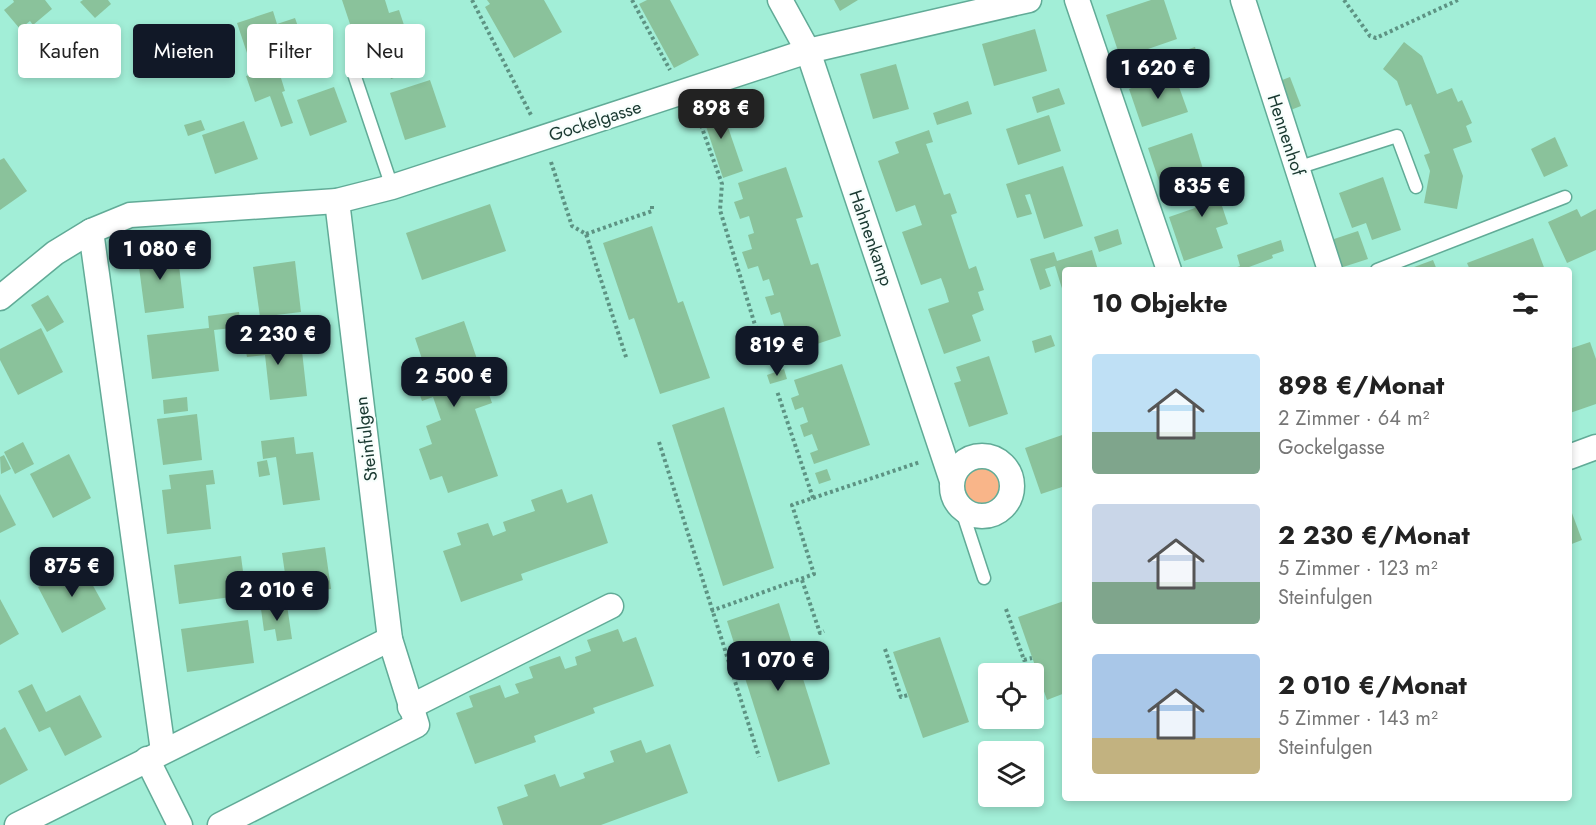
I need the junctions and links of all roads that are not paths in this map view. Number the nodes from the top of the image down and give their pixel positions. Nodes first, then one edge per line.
1 (780, 0) edge
2 (1029, 0) edge
3 (1077, 0) edge
4 (1243, 0) edge
5 (808, 51) junction
6 (355, 78) edge
7 (1297, 168) junction
8 (392, 187) junction
9 (1416, 187) dead end
10 (1565, 197) dead end
11 (337, 201) junction
12 (91, 231) junction
13 (1168, 267) edge
14 (1329, 267) edge
15 (1385, 267) edge
16 (0, 297) edge
17 (1596, 447) edge
18 (1572, 456) edge
19 (952, 481) junction
20 (961, 508) junction
21 (984, 578) dead end
22 (611, 606) dead end
23 (390, 639) junction
24 (414, 716) junction
25 (155, 755) junction
26 (17, 825) edge
27 (180, 825) edge
28 (220, 825) edge

1 - 5 street, Hahnenkamp
2 - 5 street, Gockelgasse
3 - 13 street
4 - 7 street, Hennenhof
5 - 8 street, Gockelgasse
5 - 19 street, Hahnenkamp
6 - 8 lane
7 - 9 lane
7 - 14 street, Hennenhof
8 - 11 street, Gockelgasse
10 - 15 lane
11 - 12 street
11 - 23 street, Steinfulgen
12 - 16 street
12 - 25 street
17 - 18 street
19 - 20 street, Hahnenkamp
19 - 20 street
20 - 21 lane
22 - 24 street
23 - 24 street, Steinfulgen
23 - 25 street
24 - 28 street
25 - 26 street
25 - 27 street

